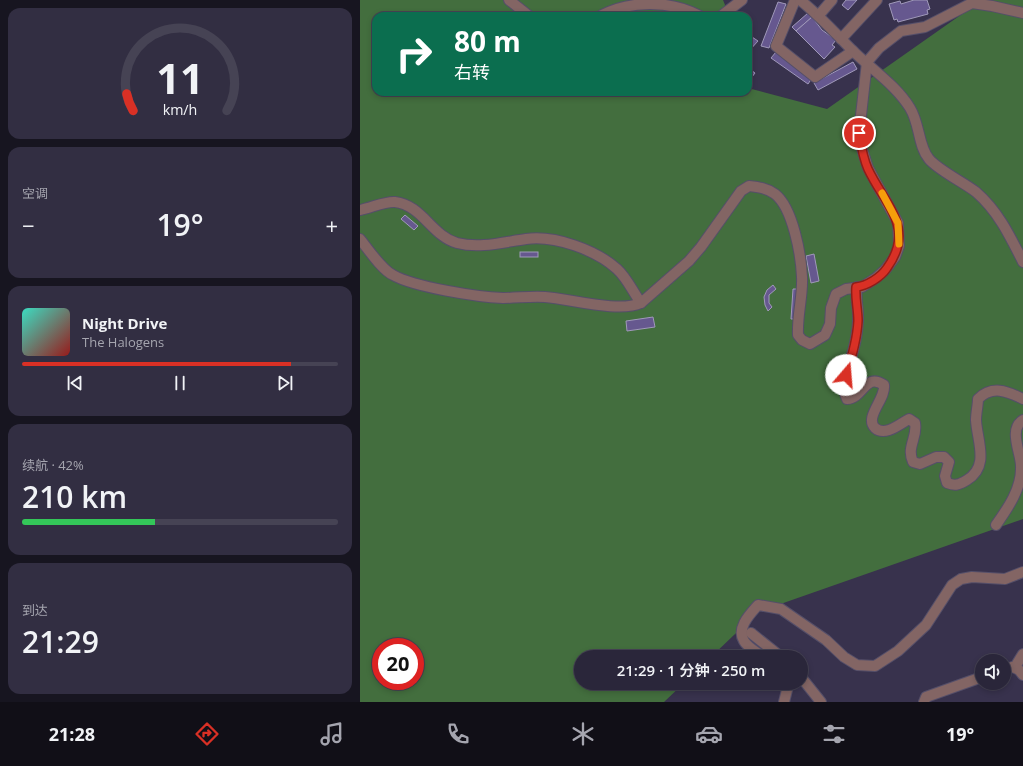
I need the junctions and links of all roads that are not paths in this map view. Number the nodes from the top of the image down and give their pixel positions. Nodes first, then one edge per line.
1 (509, 0) edge
2 (742, 0) edge
3 (795, 0) edge
4 (800, 0) edge
5 (832, 0) edge
6 (877, 0) edge
7 (964, 3) edge
8 (524, 12) edge
9 (607, 12) edge
10 (694, 12) edge
11 (726, 12) edge
12 (1023, 13) edge
13 (819, 15) junction
14 (841, 39) junction
15 (853, 51) junction
16 (867, 62) junction
17 (360, 210) edge
18 (360, 239) edge
19 (1023, 262) edge
20 (856, 287) junction
21 (641, 303) junction
22 (1023, 399) edge
23 (1023, 420) edge
24 (996, 525) dead end
25 (1023, 572) edge
26 (751, 633) dead end
27 (754, 650) edge
28 (772, 650) edge
29 (1023, 654) edge
30 (1011, 668) edge
31 (1011, 669) edge
32 (1023, 676) edge
33 (975, 680) edge
34 (808, 686) edge
35 (787, 690) edge
36 (784, 702) edge
37 (821, 702) edge
38 (924, 702) edge

1 - 8 street
2 - 11 street
3 - 15 street
4 - 13 street
5 - 13 street
6 - 14 street
7 - 12 street
7 - 16 street
9 - 10 street
13 - 14 street
14 - 15 street
15 - 16 street
16 - 19 street
16 - 20 street
17 - 21 street
18 - 21 street
20 - 21 street
20 - 22 street
23 - 24 street
25 - 27 street
26 - 28 street
29 - 30 street
31 - 32 street
33 - 38 street
34 - 37 street
35 - 36 street

